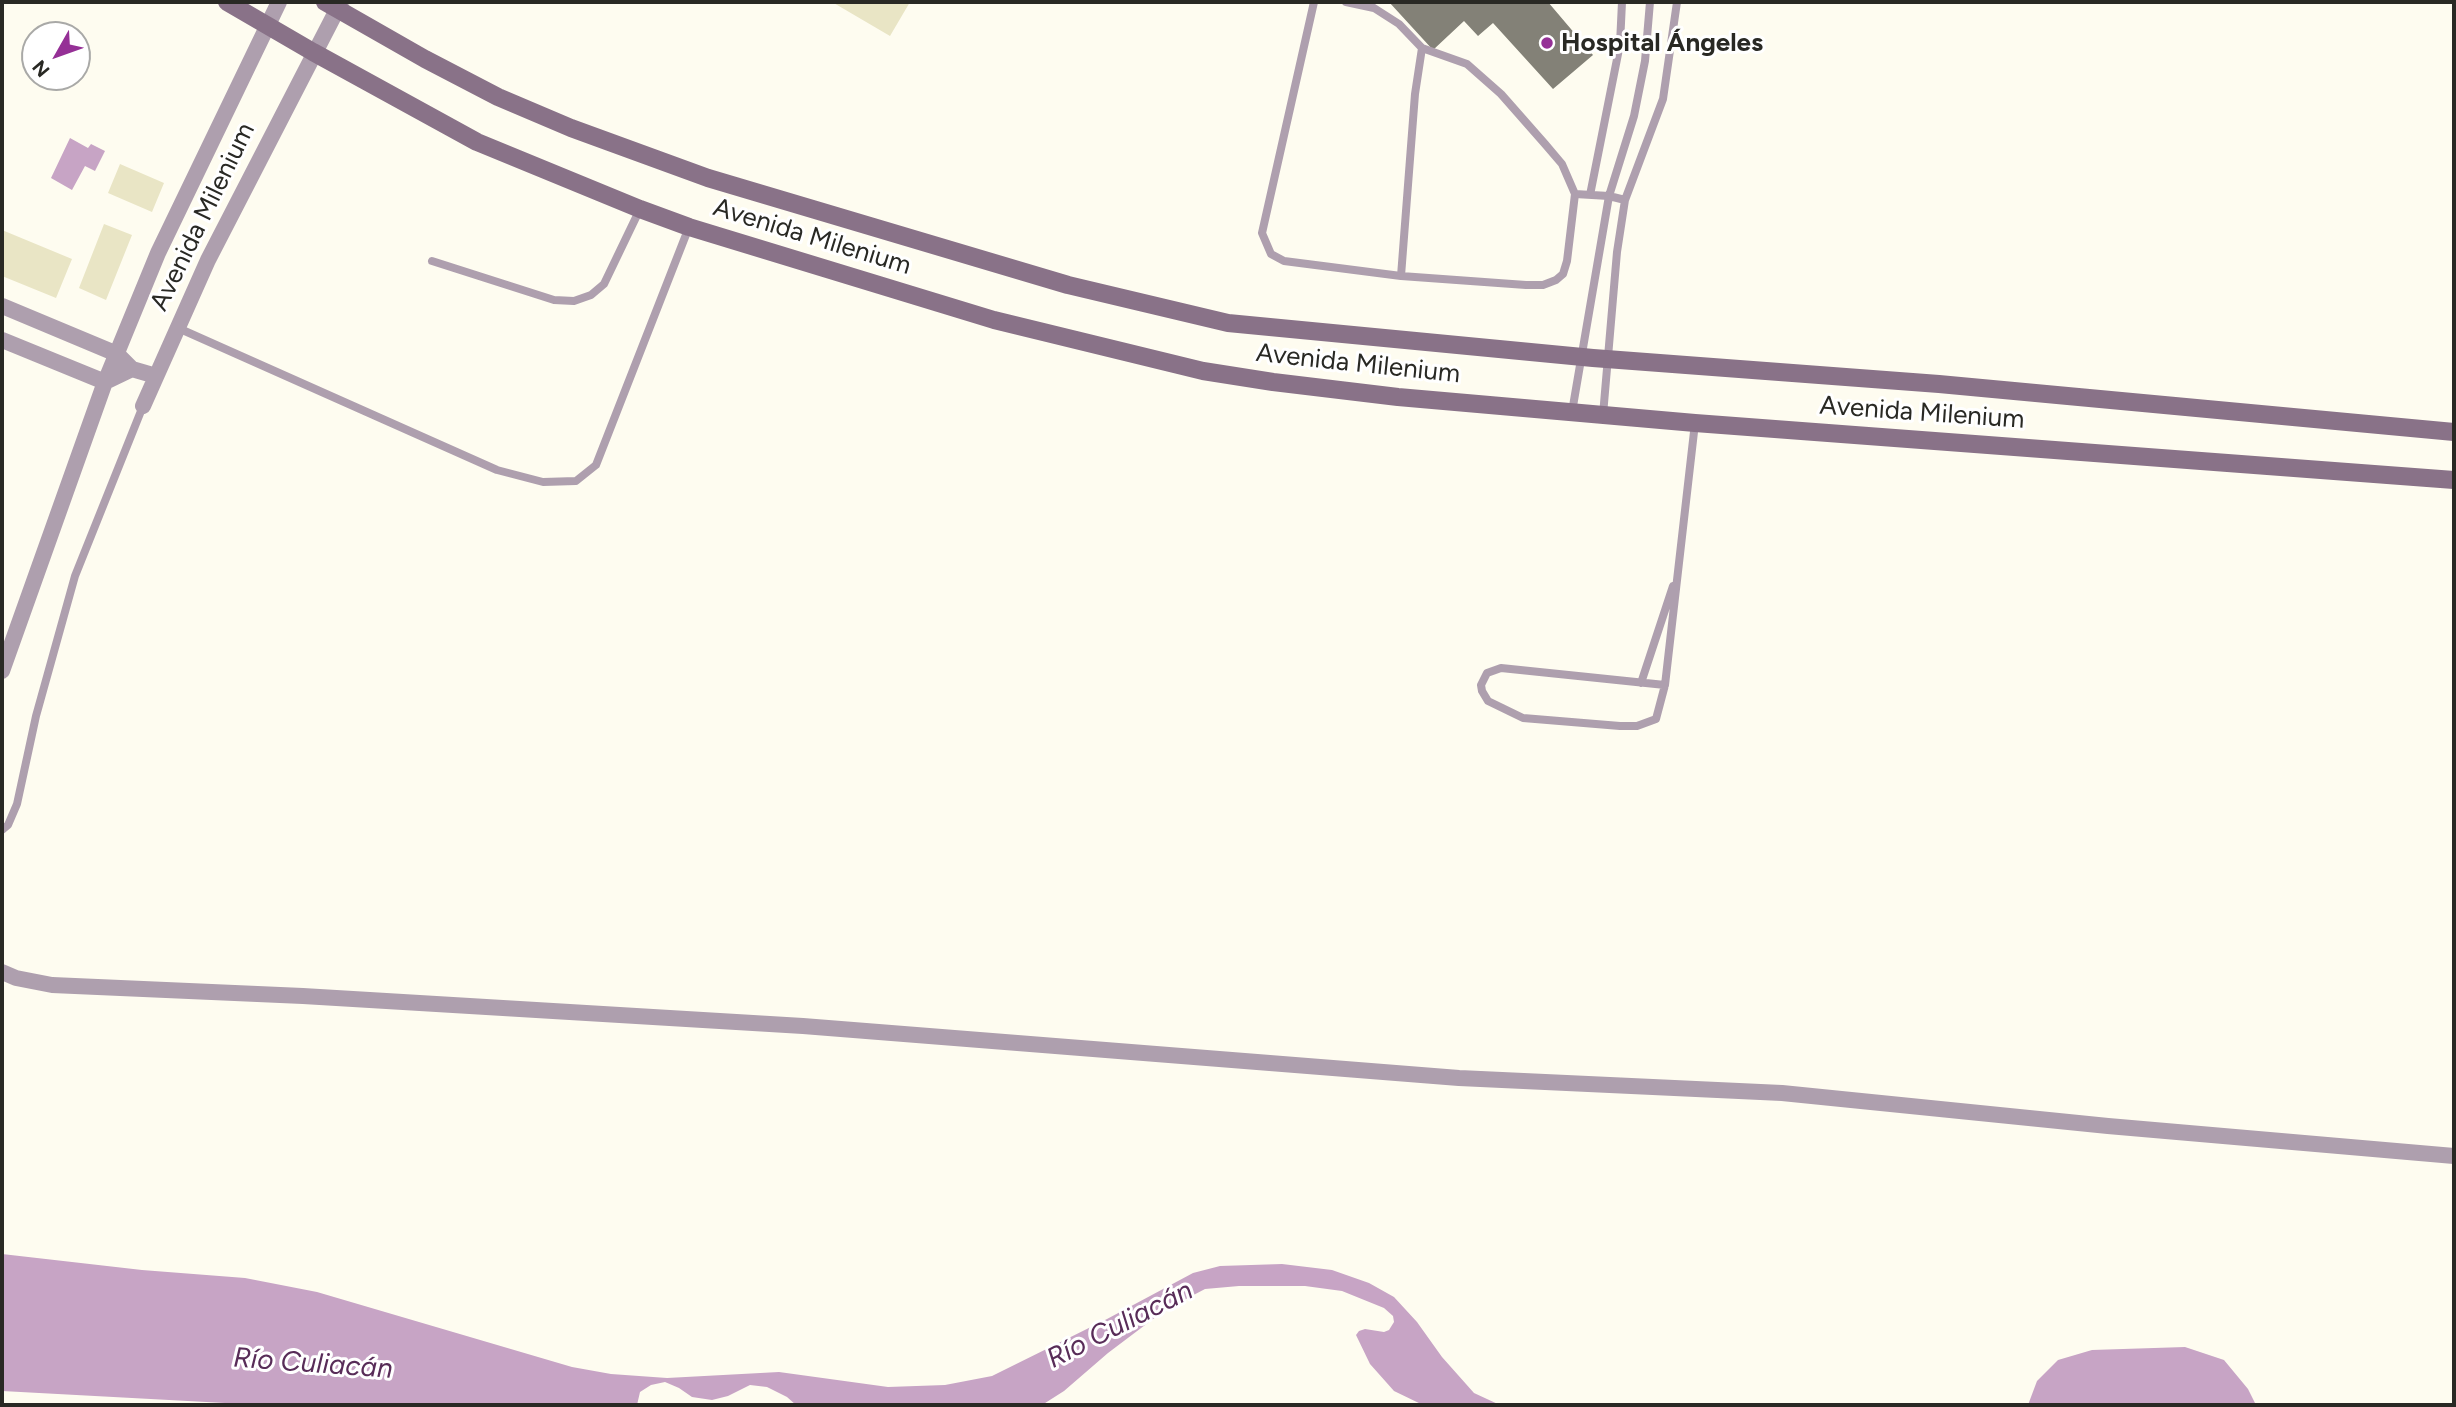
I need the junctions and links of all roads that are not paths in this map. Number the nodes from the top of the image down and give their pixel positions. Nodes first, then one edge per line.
1 (227, 2) edge
2 (279, 2) edge
3 (1314, 2) edge
4 (1346, 2) edge
5 (1622, 2) edge
6 (1650, 2) edge
7 (1676, 2) edge
8 (335, 4) edge
9 (267, 25) junction
10 (1422, 48) junction
11 (313, 52) junction
12 (1575, 194) junction
13 (1590, 195) junction
14 (1609, 196) junction
15 (1625, 200) junction
16 (640, 209) junction
17 (689, 227) junction
18 (432, 261) dead end
19 (1401, 276) junction
20 (2, 306) edge
21 (178, 328) junction
22 (2, 340) edge
23 (117, 354) junction
24 (1580, 357) junction
25 (1607, 360) junction
26 (132, 369) junction
27 (156, 376) junction
28 (105, 382) junction
29 (143, 406) joint
30 (1572, 412) junction
31 (1603, 415) junction
32 (1695, 423) junction
33 (2454, 432) edge
34 (2454, 480) edge
35 (1678, 573) junction
36 (2, 671) edge
37 (1641, 682) junction
38 (1665, 685) junction
39 (2, 830) edge
40 (2, 972) edge
41 (2454, 1156) edge

1 - 9 street, Avenida Milenium
2 - 9 street
3 - 19 lane
4 - 10 lane
5 - 13 lane
6 - 14 lane
7 - 15 lane
8 - 11 street
8 - 24 street, Avenida Milenium
9 - 11 street, Avenida Milenium
9 - 23 street
10 - 12 lane
10 - 19 lane
11 - 16 street, Avenida Milenium
11 - 21 street, Avenida Milenium
12 - 13 lane
12 - 19 lane
13 - 14 lane
14 - 15 lane
14 - 24 lane
15 - 25 lane
16 - 17 street, Avenida Milenium
16 - 18 lane
17 - 21 lane
17 - 30 street, Avenida Milenium
20 - 23 street
21 - 27 street, Avenida Milenium
22 - 28 street
23 - 26 street
23 - 28 street
24 - 25 street, Avenida Milenium
24 - 30 lane
25 - 31 lane
25 - 33 street, Avenida Milenium
26 - 27 street
26 - 28 street
27 - 29 street, Avenida Milenium
28 - 36 street
29 - 39 lane
30 - 31 street, Avenida Milenium
31 - 32 street, Avenida Milenium
32 - 34 street, Avenida Milenium
32 - 35 lane
35 - 37 lane
35 - 38 lane
37 - 38 lane
37 - 38 lane
40 - 41 street

